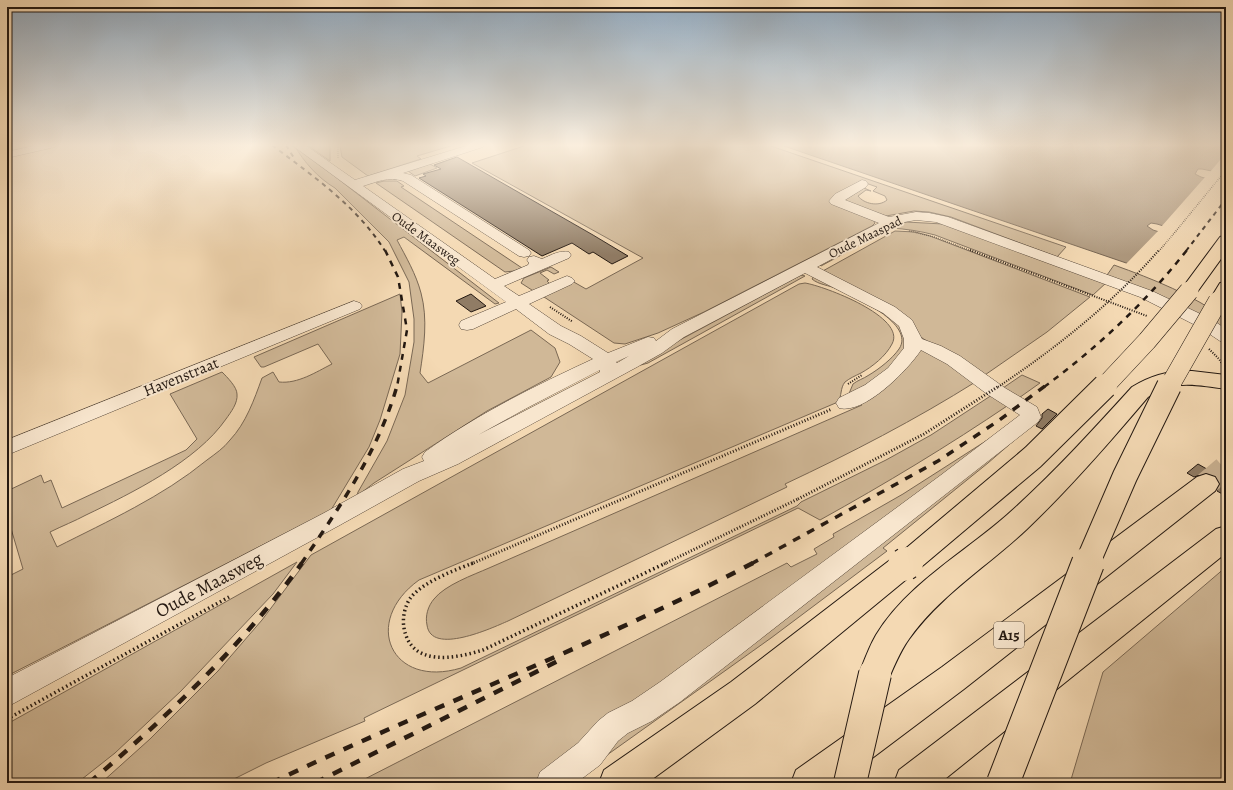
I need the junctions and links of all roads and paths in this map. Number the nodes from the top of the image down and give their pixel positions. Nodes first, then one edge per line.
1 (347, 182) edge
2 (365, 182) edge
3 (413, 182) edge
4 (1216, 182) edge
5 (862, 184) dead end
6 (353, 186) junction
7 (888, 222) junction
8 (905, 230) dead end
9 (1226, 240) edge
10 (564, 255) dead end
11 (531, 260) junction
12 (805, 266) junction
13 (567, 281) dead end
14 (492, 286) junction
15 (1226, 287) edge
16 (517, 304) junction
17 (354, 306) dead end
18 (1173, 308) junction
19 (1153, 319) dead end
20 (467, 325) dead end
21 (555, 330) junction
22 (1226, 337) edge
23 (914, 343) junction
24 (1206, 347) dead end
25 (1226, 347) edge
26 (608, 367) junction
27 (589, 368) junction
28 (1226, 371) edge
29 (864, 374) dead end
30 (1226, 382) edge
31 (846, 403) junction
32 (7, 448) edge
33 (410, 474) junction
34 (1206, 484) tunnel mouth
35 (1226, 537) edge
36 (7, 693) edge
37 (551, 783) edge
38 (617, 783) edge
39 (809, 783) edge
40 (850, 783) edge
41 (912, 783) edge
42 (1003, 783) edge

1 - 6 street, Oude Maasweg
2 - 6 street
3 - 11 street
4 - 31 path, bridge
5 - 7 street
6 - 14 street, Oude Maasweg
7 - 12 street, Oude Maaspad
7 - 18 street, Oude Maaspad
8 - 19 path, Oude Maaspad
9 - 38 highway, bridge
10 - 11 street
11 - 14 street
12 - 23 street
12 - 26 street, Oude Maaspad
13 - 16 street
14 - 16 street, Oude Maasweg
15 - 42 highway, bridge
16 - 20 street
16 - 21 street, Oude Maasweg
17 - 32 street, Havenstraat
18 - 22 street, Oude Maaspad
18 - 25 street, Oude Maaspad
21 - 26 street, Oude Maasweg
21 - 27 street, Oude Maasweg
23 - 31 street
23 - 37 street
24 - 28 path
26 - 27 street
26 - 33 street, Oude Maasweg
27 - 33 street, Oude Maasweg
29 - 31 path
30 - 40 highway, bridge
33 - 36 street, Oude Maasweg
34 - 39 highway, A15
35 - 41 highway

